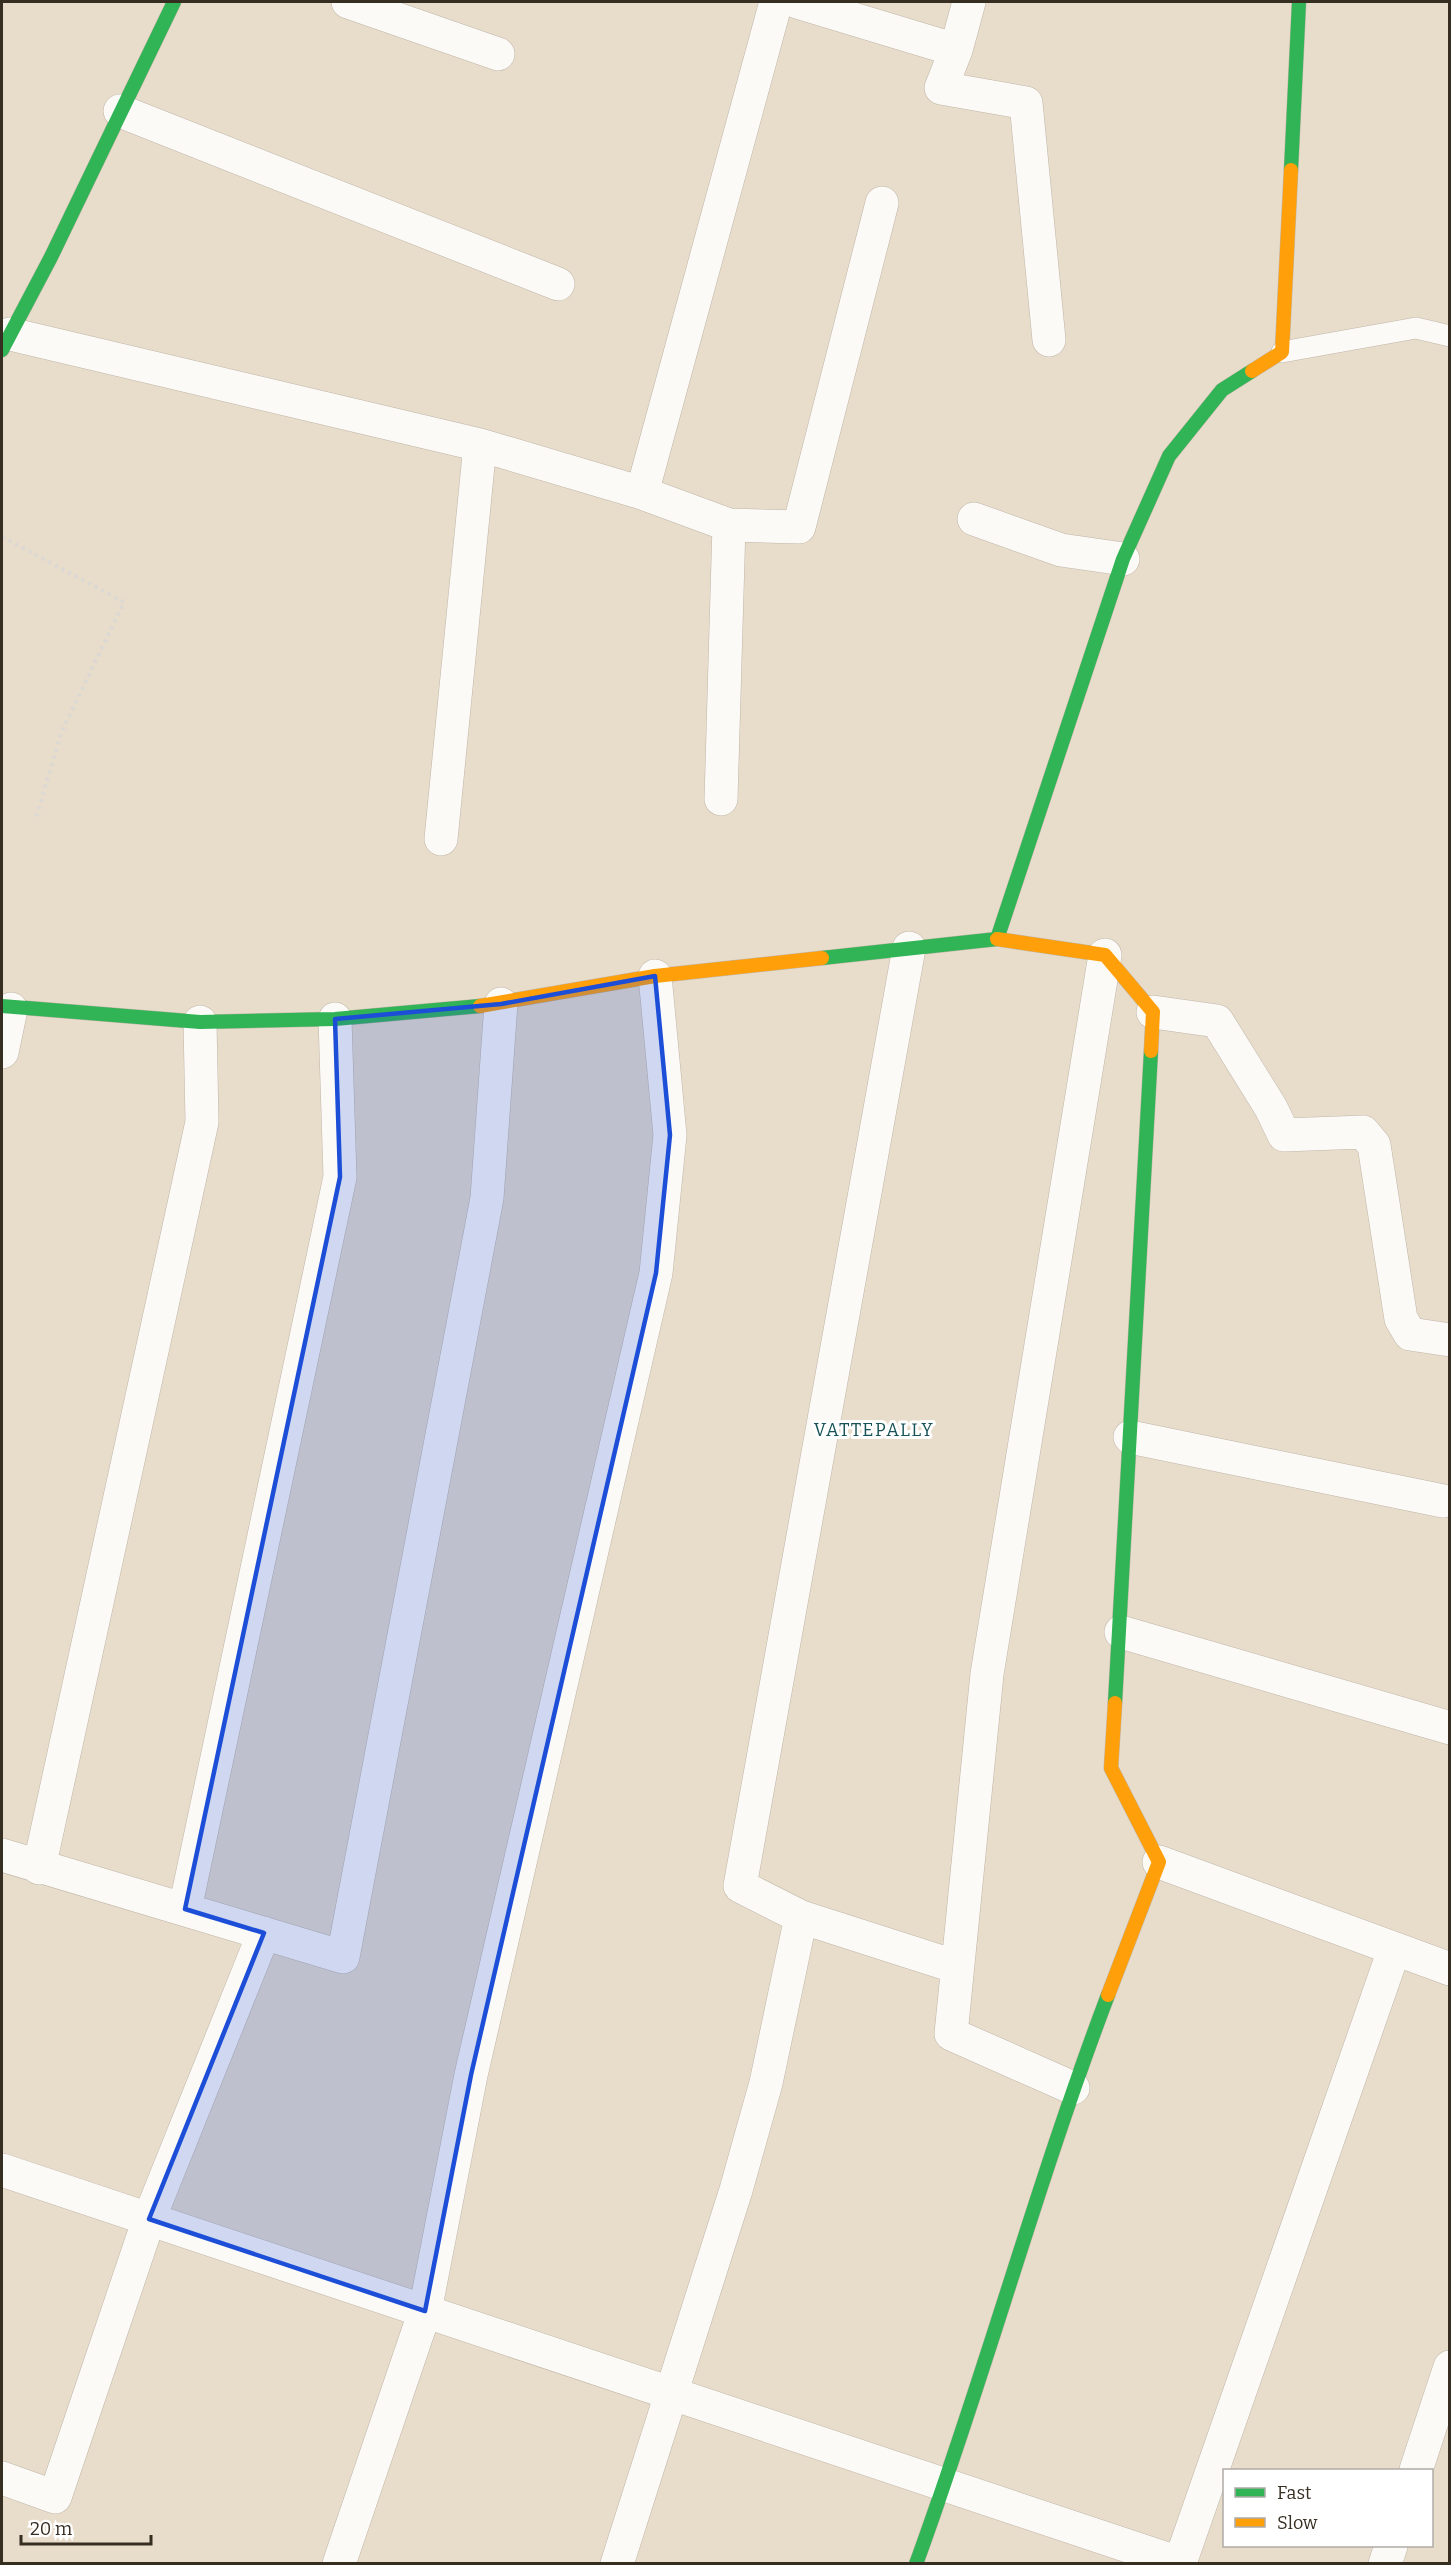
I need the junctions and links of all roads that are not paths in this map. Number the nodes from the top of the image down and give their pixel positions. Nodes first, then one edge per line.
1 (174, 2) edge
2 (348, 2) edge
3 (776, 2) edge
4 (797, 2) edge
5 (969, 2) edge
6 (1299, 2) edge
7 (957, 50) junction
8 (498, 54) dead end
9 (120, 111) junction
10 (882, 202) dead end
11 (558, 284) dead end
12 (1449, 336) edge
13 (1049, 340) dead end
14 (6, 342) edge
15 (1282, 352) junction
16 (480, 445) junction
17 (642, 493) junction
18 (974, 519) dead end
19 (729, 525) junction
20 (1123, 559) junction
21 (721, 799) dead end
22 (441, 839) dead end
23 (998, 939) junction
24 (909, 948) junction
25 (1105, 955) junction
26 (655, 976) junction
27 (501, 1004) junction
28 (6, 1007) edge
29 (1153, 1012) junction
30 (335, 1019) junction
31 (200, 1022) junction
32 (2, 1052) edge
33 (1449, 1340) edge
34 (1130, 1437) junction
35 (1443, 1502) dead end
36 (1120, 1632) junction
37 (1449, 1728) edge
38 (2, 1855) edge
39 (1160, 1862) junction
40 (39, 1868) junction
41 (185, 1909) junction
42 (801, 1917) junction
43 (264, 1933) junction
44 (1394, 1950) junction
45 (957, 1967) junction
46 (1449, 1969) edge
47 (1073, 2088) junction
48 (2, 2170) edge
49 (149, 2218) junction
50 (426, 2311) junction
51 (1449, 2367) edge
52 (672, 2394) junction
53 (1416, 2469) edge
54 (2, 2478) edge
55 (945, 2485) junction
56 (1391, 2547) edge
57 (1130, 2555) edge
58 (1181, 2563) edge
59 (339, 2564) edge
60 (617, 2564) edge
61 (916, 2564) edge
62 (1385, 2564) edge

1 - 9 street
2 - 8 street
3 - 17 street
4 - 7 street
5 - 7 street
6 - 15 street
7 - 13 street
9 - 11 street
9 - 14 street
10 - 19 street
12 - 15 lane
14 - 16 street
15 - 20 street
16 - 17 street
16 - 22 street
17 - 19 street
18 - 20 street
19 - 21 street
20 - 23 street
23 - 24 street
23 - 25 street
24 - 26 street
24 - 42 street
25 - 29 street
25 - 45 street
26 - 27 street
26 - 50 street
27 - 30 street
27 - 43 street
28 - 31 street
28 - 32 street
29 - 33 street
29 - 34 street
30 - 31 street
30 - 41 street
31 - 40 street
34 - 35 street
34 - 36 street
36 - 37 street
36 - 39 street
38 - 40 street
39 - 44 street
39 - 47 street
40 - 41 street
41 - 43 street
42 - 45 street
42 - 52 street
43 - 49 street
44 - 46 street
44 - 58 street
45 - 47 street
47 - 55 street
48 - 49 street
49 - 50 street
49 - 54 street
50 - 52 street
50 - 59 street
51 - 53 street
52 - 55 street
52 - 60 street
55 - 57 street
55 - 61 street
56 - 62 street
57 - 58 street

